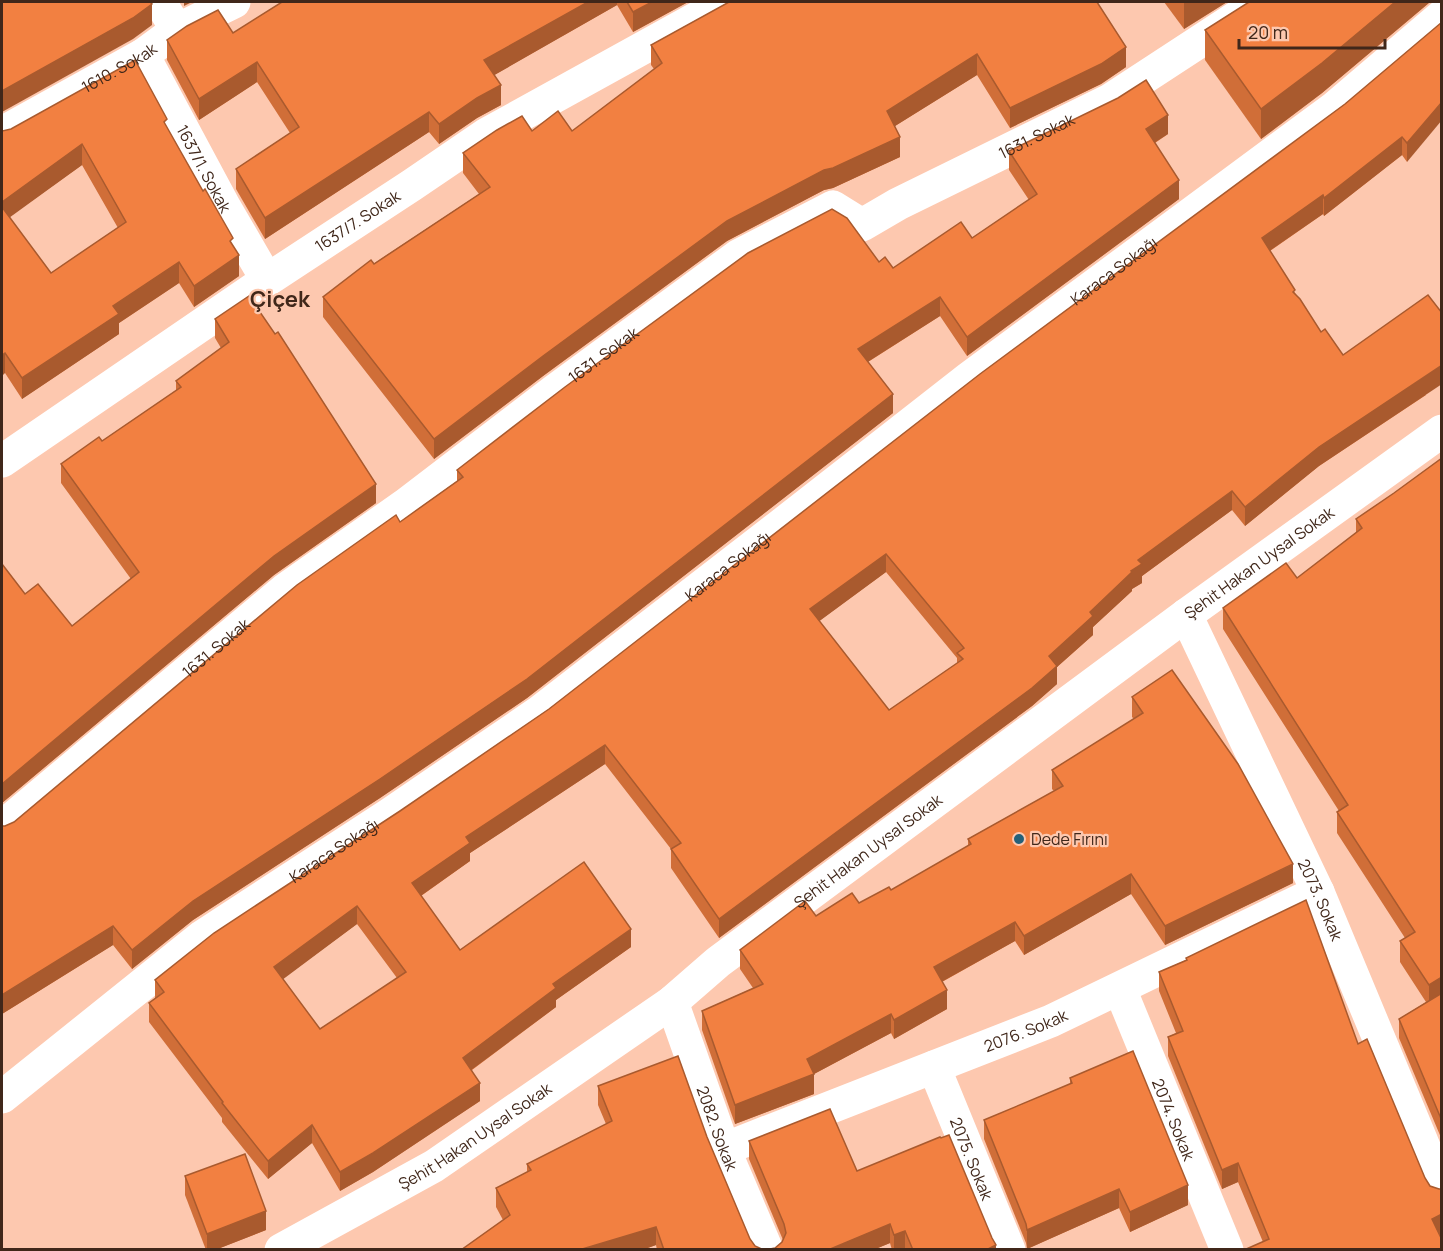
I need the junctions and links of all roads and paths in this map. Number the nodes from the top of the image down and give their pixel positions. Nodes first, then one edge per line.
1 (160, 2) edge
2 (234, 2) edge
3 (726, 2) edge
4 (1260, 2) edge
5 (1442, 15) edge
6 (177, 30) junction
7 (143, 55) junction
8 (2, 132) edge
9 (267, 280) junction
10 (1442, 431) edge
11 (2, 461) edge
12 (1186, 615) junction
13 (2, 826) edge
14 (1318, 892) junction
15 (1120, 989) junction
16 (672, 1002) junction
17 (934, 1067) junction
18 (2, 1097) edge
19 (1433, 1144) edge
20 (724, 1149) junction
21 (1442, 1190) edge
22 (281, 1250) edge
23 (767, 1250) edge
24 (1009, 1250) edge
25 (1227, 1250) edge

1 - 6 street
2 - 6 street, 1610. Sokak
3 - 9 street, 1637/7. Sokak
4 - 13 street, 1631. Sokak
5 - 18 street, Karaca Sokağı
6 - 7 street, 1610. Sokak
7 - 8 street, 1610. Sokak
7 - 9 street, 1637/1. Sokak
9 - 11 street, 1637/7. Sokak
10 - 12 street, Şehit Hakan Uysal Sokak
12 - 14 street, 2073. Sokak
12 - 16 street, Şehit Hakan Uysal Sokak
14 - 15 street, 2076. Sokak
14 - 19 street, 2073. Sokak
15 - 17 street, 2076. Sokak
15 - 25 street, 2074. Sokak
16 - 20 street, 2082. Sokak
16 - 22 street, Şehit Hakan Uysal Sokak
17 - 20 street, 2076. Sokak
17 - 24 street, 2075. Sokak
19 - 21 street, 2073. Sokak
20 - 23 street, 2082. Sokak

